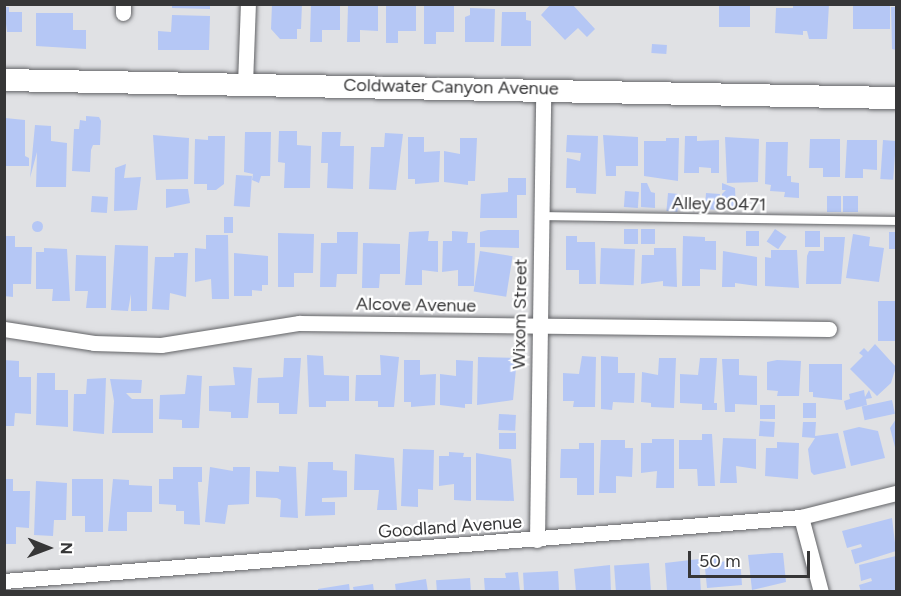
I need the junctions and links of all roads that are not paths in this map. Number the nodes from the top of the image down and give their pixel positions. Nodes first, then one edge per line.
1 (248, 4) edge
2 (4, 80) edge
3 (245, 84) junction
4 (543, 88) junction
5 (897, 98) edge
6 (541, 216) junction
7 (897, 221) edge
8 (539, 326) junction
9 (4, 329) edge
10 (829, 329) dead end
11 (897, 493) edge
12 (801, 518) junction
13 (537, 540) junction
14 (4, 580) edge
15 (821, 591) edge

1 - 3 street
2 - 3 main road, Coldwater Canyon Avenue
3 - 4 main road, Coldwater Canyon Avenue
4 - 5 main road, Coldwater Canyon Avenue
4 - 6 street, Wixom Street
6 - 7 lane, Alley 80471
6 - 8 street, Wixom Street
8 - 9 street, Alcove Avenue
8 - 10 street, Alcove Avenue
8 - 13 street, Wixom Street
11 - 12 street, Goodland Avenue
12 - 13 street, Goodland Avenue
12 - 15 street
13 - 14 street, Goodland Avenue

